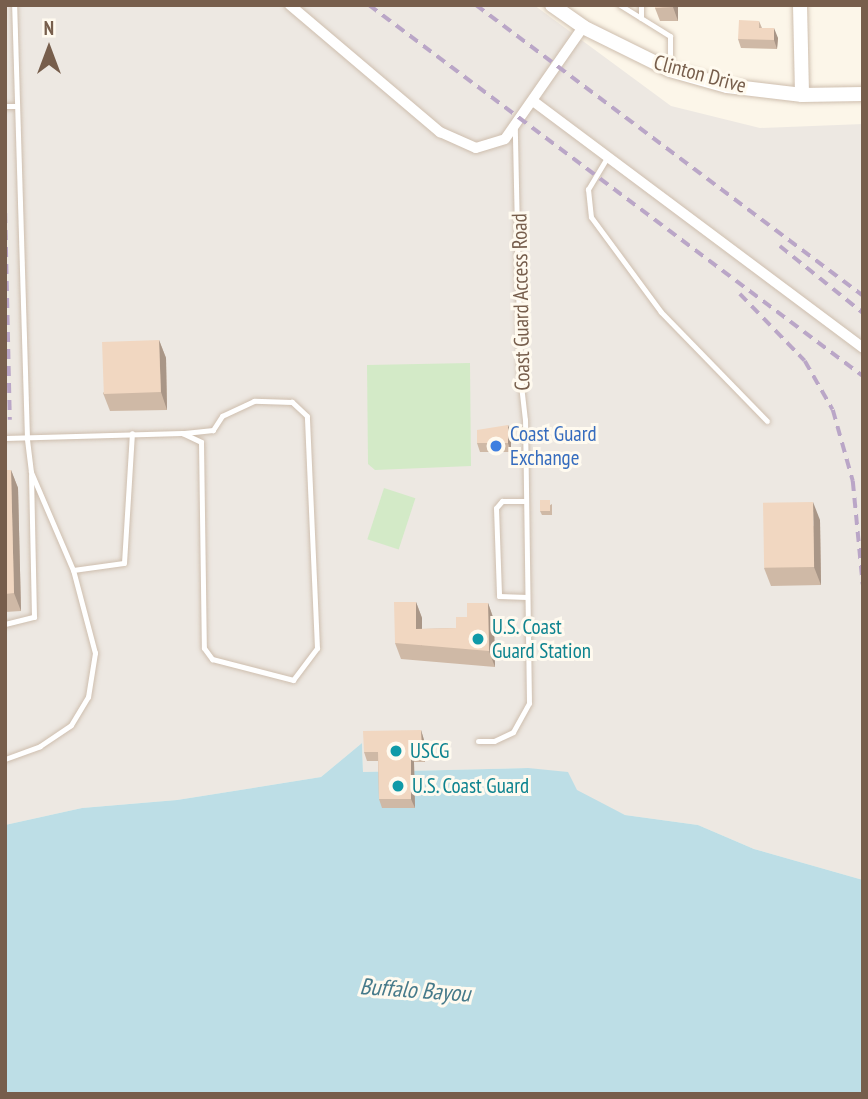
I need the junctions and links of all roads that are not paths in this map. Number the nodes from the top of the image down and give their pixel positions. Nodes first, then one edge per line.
1 (14, 5) edge
2 (290, 5) edge
3 (552, 5) edge
4 (641, 5) edge
5 (800, 5) edge
6 (624, 6) edge
7 (641, 18) junction
8 (583, 27) junction
9 (670, 70) junction
10 (802, 94) junction
11 (863, 94) edge
12 (533, 102) junction
13 (5, 106) edge
14 (17, 106) junction
15 (514, 125) junction
16 (608, 156) junction
17 (863, 348) edge
18 (767, 421) dead end
19 (132, 433) junction
20 (182, 433) junction
21 (5, 438) edge
22 (27, 438) junction
23 (31, 472) junction
24 (526, 501) junction
25 (73, 570) junction
26 (527, 597) junction
27 (5, 624) edge
28 (478, 741) dead end
29 (5, 759) edge

1 - 14 lane
2 - 15 street
3 - 8 main road, Clinton Drive
4 - 7 lane
5 - 10 main road
6 - 7 lane
7 - 9 lane
8 - 9 main road, Clinton Drive
8 - 12 street
9 - 10 main road, Clinton Drive
10 - 11 main road, Clinton Drive
12 - 15 street
12 - 16 street
13 - 14 lane
14 - 22 lane
15 - 24 lane, Coast Guard Access Road
16 - 17 street
16 - 18 lane
19 - 20 lane
19 - 22 lane
19 - 25 lane
20 - 20 lane
21 - 22 lane
22 - 23 lane
23 - 25 lane
23 - 27 lane
24 - 26 lane, Coast Guard Access Road
24 - 26 lane
25 - 29 lane
26 - 28 lane, Coast Guard Access Road

